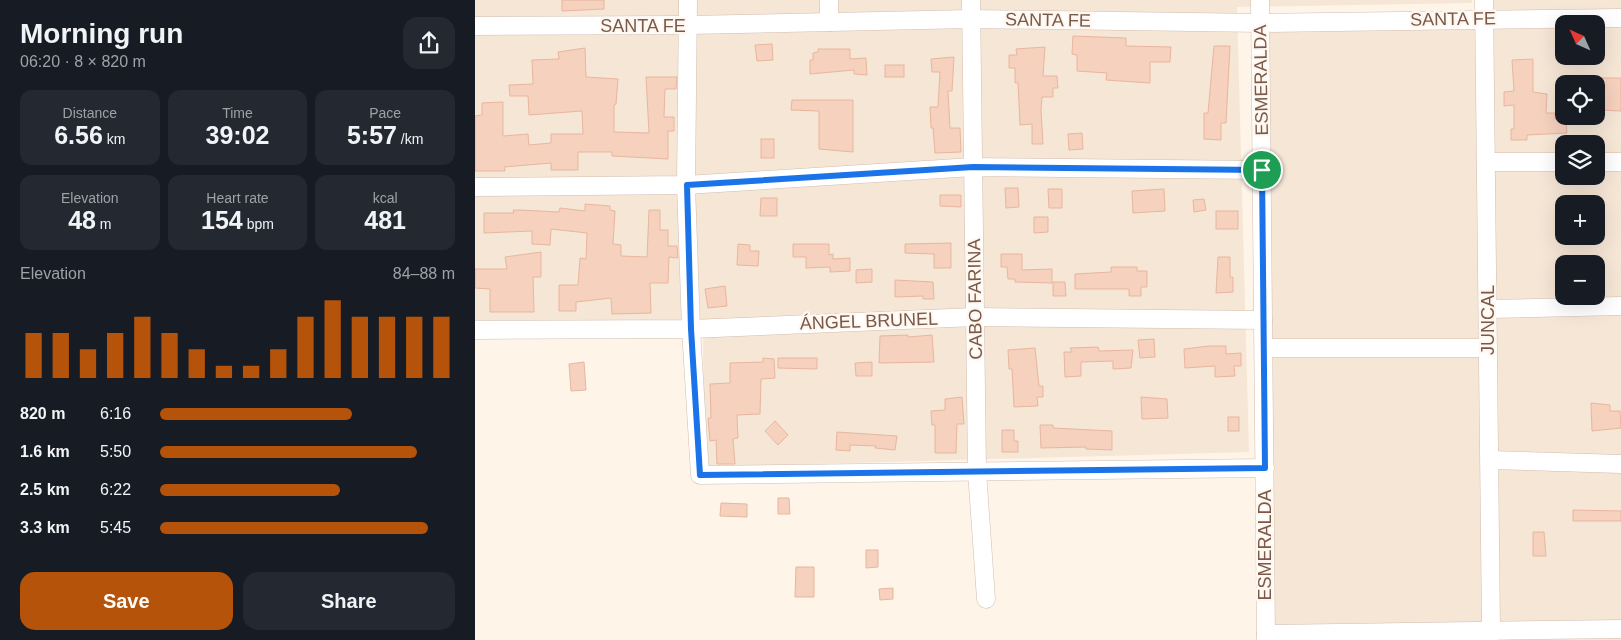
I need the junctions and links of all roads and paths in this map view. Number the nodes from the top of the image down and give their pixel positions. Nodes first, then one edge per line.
1 (688, 0) edge
2 (829, 0) edge
3 (971, 0) edge
4 (1260, 0) edge
5 (1484, 0) edge
6 (1621, 18) edge
7 (971, 19) junction
8 (1485, 19) junction
9 (829, 22) junction
10 (1261, 23) junction
11 (475, 26) edge
12 (689, 26) junction
13 (1487, 162) junction
14 (1555, 162) edge
15 (1605, 162) edge
16 (1621, 162) edge
17 (973, 167) junction
18 (1262, 170) junction
19 (687, 185) junction
20 (475, 187) edge
21 (1621, 306) edge
22 (1489, 308) junction
23 (975, 317) junction
24 (1263, 320) junction
25 (691, 329) junction
26 (475, 330) edge
27 (1264, 348) junction
28 (1488, 348) junction
29 (1490, 460) junction
30 (1621, 464) edge
31 (1265, 468) junction
32 (977, 471) junction
33 (986, 599) dead end
34 (1621, 629) edge
35 (1489, 635) edge
36 (1266, 637) edge

1 - 12 street
2 - 9 street
3 - 7 street, CABO FARINA
4 - 10 street, ESMERALDA
5 - 8 street, JUNCAL
6 - 8 street, SANTA FE
7 - 9 street, SANTA FE
7 - 10 street, SANTA FE
7 - 17 street, CABO FARINA
8 - 10 street, SANTA FE
8 - 13 street, JUNCAL
9 - 12 street, SANTA FE
10 - 18 street, ESMERALDA
11 - 12 street, SANTA FE
12 - 19 street
13 - 14 street
13 - 22 street, JUNCAL
15 - 16 street
17 - 18 street
17 - 19 street
17 - 23 street, CABO FARINA
18 - 24 street, ESMERALDA
19 - 20 street
19 - 25 street
21 - 22 street
22 - 28 street, JUNCAL
23 - 24 street, ÁNGEL BRUNEL
23 - 25 street, ÁNGEL BRUNEL
23 - 32 street, CABO FARINA
24 - 27 street, ESMERALDA
25 - 26 street, ÁNGEL BRUNEL
25 - 32 street
27 - 28 street
27 - 31 street, ESMERALDA
28 - 29 street, JUNCAL
29 - 30 street
29 - 35 street, JUNCAL
31 - 32 street
31 - 36 street, ESMERALDA
32 - 33 street, CABO FARINA
34 - 35 street
35 - 36 street

